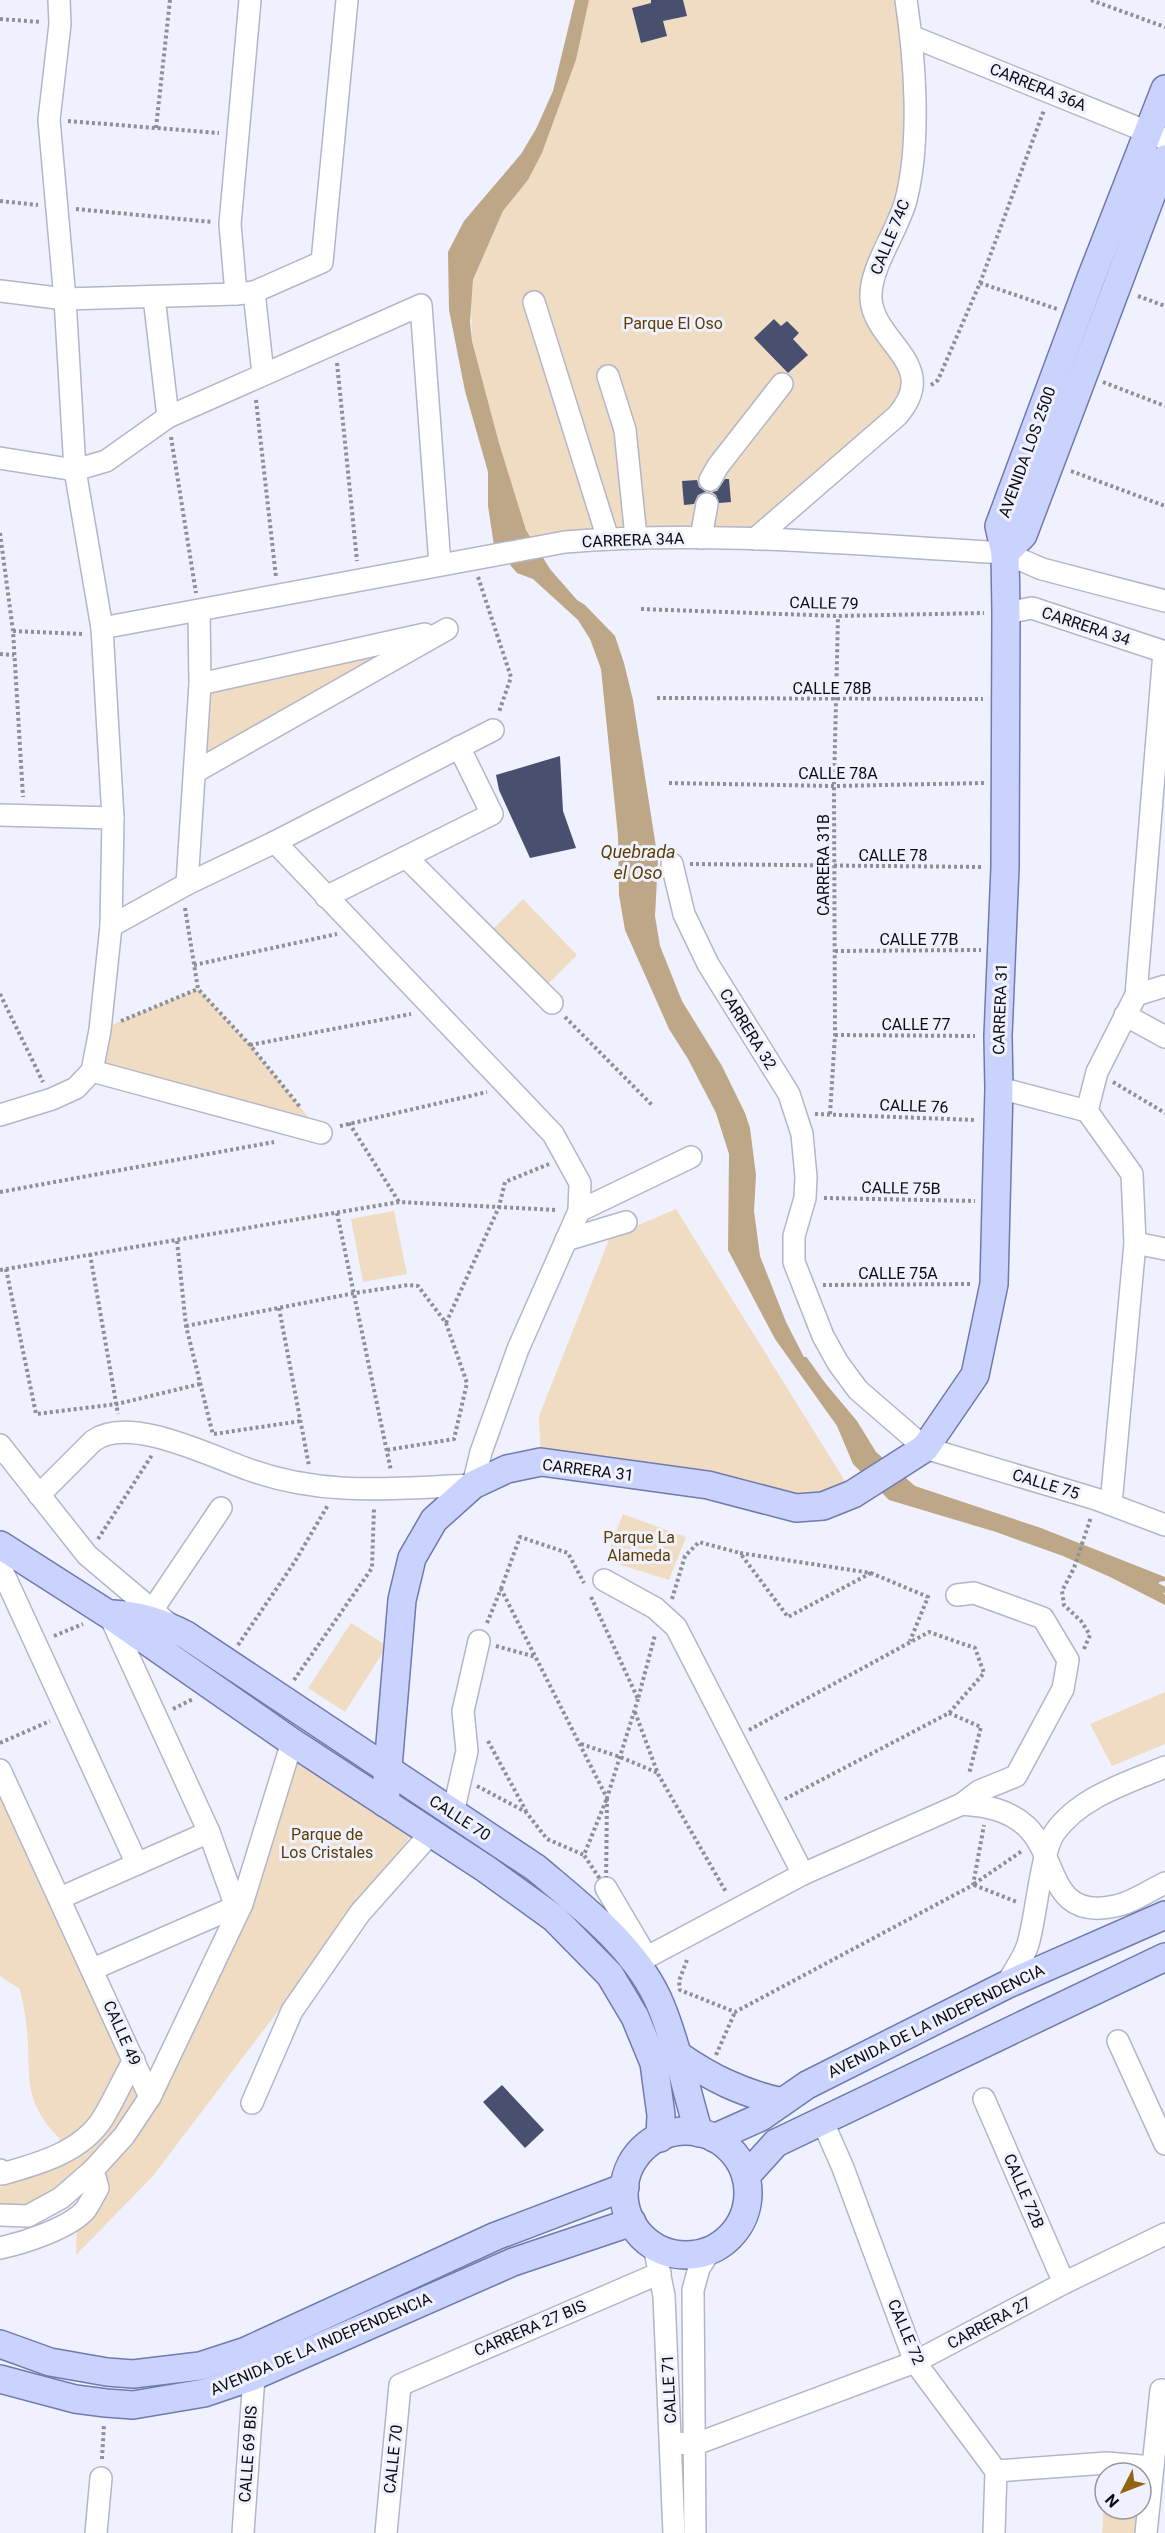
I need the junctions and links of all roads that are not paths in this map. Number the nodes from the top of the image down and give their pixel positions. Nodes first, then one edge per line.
1 (59, 0) edge
2 (250, 0) edge
3 (347, 0) edge
4 (906, 0) edge
5 (911, 36) junction
6 (1165, 89) edge
7 (1157, 136) edge
8 (1165, 159) edge
9 (1149, 192) edge
10 (0, 291) edge
11 (245, 293) junction
12 (154, 297) junction
13 (65, 299) junction
14 (534, 302) dead end
15 (259, 376) junction
16 (608, 376) dead end
17 (782, 384) dead end
18 (168, 417) junction
19 (0, 458) edge
20 (75, 470) junction
21 (710, 480) dead end
22 (707, 504) dead end
23 (792, 507) junction
24 (636, 537) junction
25 (701, 538) junction
26 (608, 539) junction
27 (755, 539) junction
28 (796, 541) junction
29 (1005, 553) junction
30 (441, 565) junction
31 (1165, 601) edge
32 (199, 611) junction
33 (1006, 612) junction
34 (102, 632) junction
35 (1165, 652) edge
36 (200, 684) junction
37 (493, 730) road end
38 (459, 747) junction
39 (195, 772) junction
40 (0, 815) edge
41 (113, 818) junction
42 (275, 842) junction
43 (406, 857) junction
44 (672, 864) road end
45 (184, 886) junction
46 (326, 897) junction
47 (111, 926) junction
48 (1165, 986) edge
49 (1136, 995) junction
50 (552, 1003) road end
51 (1125, 1015) junction
52 (1165, 1037) edge
53 (92, 1071) junction
54 (999, 1088) junction
55 (1088, 1111) junction
56 (0, 1115) edge
57 (321, 1133) road end
58 (691, 1157) dead end
59 (579, 1211) junction
60 (626, 1222) dead end
61 (566, 1240) junction
62 (1136, 1242) junction
63 (1165, 1250) edge
64 (0, 1445) edge
65 (921, 1452) junction
66 (473, 1485) junction
67 (39, 1495) junction
68 (1111, 1504) junction
69 (220, 1508) dead end
70 (1165, 1525) edge
71 (0, 1545) edge
72 (0, 1566) edge
73 (597, 1588) road end
74 (957, 1595) dead end
75 (153, 1609) junction
76 (108, 1614) junction
77 (175, 1629) junction
78 (479, 1641) road end
79 (292, 1742) junction
80 (1165, 1767) edge
81 (388, 1769) junction
82 (0, 1770) edge
83 (385, 1803) junction
84 (962, 1804) junction
85 (461, 1819) junction
86 (209, 1832) junction
87 (431, 1833) junction
88 (1042, 1847) junction
89 (454, 1848) junction
90 (137, 1864) junction
91 (803, 1874) junction
92 (1165, 1883) edge
93 (606, 1888) road end
94 (60, 1898) junction
95 (239, 1905) junction
96 (1165, 1915) edge
97 (1165, 1958) edge
98 (641, 1959) junction
99 (93, 1969) junction
100 (1006, 1985) junction
101 (1118, 2041) dead end
102 (678, 2055) junction
103 (134, 2060) junction
104 (150, 2097) junction
105 (984, 2099) dead end
106 (782, 2102) junction
107 (252, 2103) dead end
108 (822, 2120) junction
109 (706, 2135) junction
110 (660, 2138) junction
111 (1165, 2144) edge
112 (0, 2170) edge
113 (93, 2170) junction
114 (746, 2176) junction
115 (625, 2187) junction
116 (0, 2216) edge
117 (632, 2222) junction
118 (1165, 2234) edge
119 (654, 2246) junction
120 (0, 2247) edge
121 (710, 2251) junction
122 (660, 2273) junction
123 (1064, 2283) junction
124 (0, 2344) edge
125 (915, 2362) junction
126 (254, 2376) junction
127 (0, 2379) edge
128 (400, 2385) joint
129 (1161, 2390) dead end
130 (672, 2443) junction
131 (696, 2444) junction
132 (1093, 2464) edge
133 (1153, 2467) edge
134 (996, 2471) junction
135 (101, 2478) road end
136 (96, 2533) edge
137 (243, 2533) edge
138 (386, 2533) edge
139 (674, 2533) edge
140 (695, 2533) edge
141 (994, 2533) edge

1 - 13 street
2 - 11 street
3 - 11 street
4 - 5 street, CALLE 74C
5 - 7 street, CARRERA 36A
5 - 23 street, CALLE 74C
6 - 7 main road, AVENIDA LOS 2500
7 - 9 main road, AVENIDA LOS 2500
8 - 9 main road, AVENIDA LOS 2500
9 - 29 main road, AVENIDA LOS 2500
9 - 29 main road, AVENIDA LOS 2500
10 - 13 street
11 - 12 street
11 - 15 street
12 - 13 street
12 - 18 street
13 - 20 street
14 - 26 street
15 - 18 street
15 - 30 street
16 - 24 street
17 - 21 street
18 - 20 street
19 - 20 street
20 - 34 street
22 - 25 street
23 - 27 street
23 - 28 street
24 - 25 street, CARRERA 34A
24 - 26 street, CARRERA 34A
25 - 27 street, CARRERA 34A
26 - 30 street, CARRERA 34A
27 - 28 street, CARRERA 34A
28 - 29 street, CARRERA 34A
29 - 31 street, CARRERA 34A
29 - 33 main road, CARRERA 31
30 - 32 street, CARRERA 34A
32 - 34 street, CARRERA 34A
32 - 36 street
33 - 35 street, CARRERA 34
33 - 54 main road, CARRERA 31
34 - 41 street
35 - 49 street
36 - 39 street
36 - 39 street
37 - 38 street
38 - 42 street
38 - 43 street
39 - 45 street
40 - 41 street
41 - 47 street
42 - 45 street
42 - 46 street
43 - 46 street
43 - 50 street
44 - 65 street, CARRERA 32
45 - 47 street
46 - 59 street
47 - 53 street
48 - 49 street
49 - 51 street
51 - 52 street
51 - 55 street
53 - 56 street
53 - 57 street
54 - 55 street
54 - 65 main road, CARRERA 31
55 - 62 street
58 - 59 street
59 - 61 street
60 - 61 street
61 - 66 street
62 - 63 street
62 - 68 street
64 - 67 street
65 - 66 main road, CARRERA 31
65 - 68 street, CALLE 75
66 - 67 street
66 - 81 main road, CARRERA 31
67 - 75 street
68 - 70 street, CALLE 75
69 - 75 street
71 - 76 main road, CALLE 70
72 - 90 street
73 - 91 street
74 - 84 street
75 - 77 street
76 - 77 main road, CALLE 70
76 - 79 main road, CALLE 70
76 - 86 street
77 - 81 main road, CALLE 70
78 - 85 street
79 - 83 main road, CALLE 70
79 - 95 street
80 - 88 street
81 - 83 main road, CARRERA 31
81 - 85 main road, CALLE 70
82 - 94 street, CALLE 49
83 - 87 main road, CALLE 70
84 - 88 street
84 - 91 street
85 - 89 main road
85 - 98 main road, CALLE 70
86 - 90 street
86 - 95 street
87 - 89 main road, CALLE 70
87 - 107 street
88 - 92 street
88 - 100 street
89 - 110 main road, CALLE 70
90 - 94 street
91 - 98 street
93 - 98 street
94 - 99 street, CALLE 49
95 - 99 street
95 - 104 street
96 - 100 main road, AVENIDA DE LA INDEPENDENCIA
97 - 108 main road
98 - 102 main road, CALLE 70
99 - 103 street, CALLE 49
100 - 106 main road, AVENIDA DE LA INDEPENDENCIA
101 - 111 street
102 - 106 main road
102 - 109 main road, CALLE 70
103 - 104 street, CALLE 49
103 - 112 street
104 - 113 street
105 - 123 street, CALLE 72B
106 - 109 main road, AVENIDA DE LA INDEPENDENCIA
108 - 114 main road
108 - 125 street, CALLE 72
109 - 110 main road
109 - 114 main road
110 - 115 main road
113 - 116 street
113 - 120 street
114 - 121 main road
115 - 117 main road
115 - 124 main road, AVENIDA DE LA INDEPENDENCIA
117 - 119 main road
117 - 126 main road, AVENIDA DE LA INDEPENDENCIA
118 - 123 street, CARRERA 27
119 - 121 main road
119 - 122 street, CALLE 71
121 - 131 street, CALLE 71
122 - 128 street, CARRERA 27 BIS
122 - 130 street, CALLE 71
123 - 125 street, CARRERA 27
125 - 131 street, CARRERA 27
125 - 134 street, CALLE 72
126 - 127 main road, AVENIDA DE LA INDEPENDENCIA
126 - 137 street, CALLE 69 BIS
128 - 138 street, CALLE 70
129 - 133 street
130 - 131 street, CARRERA 27
130 - 139 street, CALLE 71
131 - 140 street, CALLE 71
132 - 134 street
134 - 141 street
135 - 136 street

